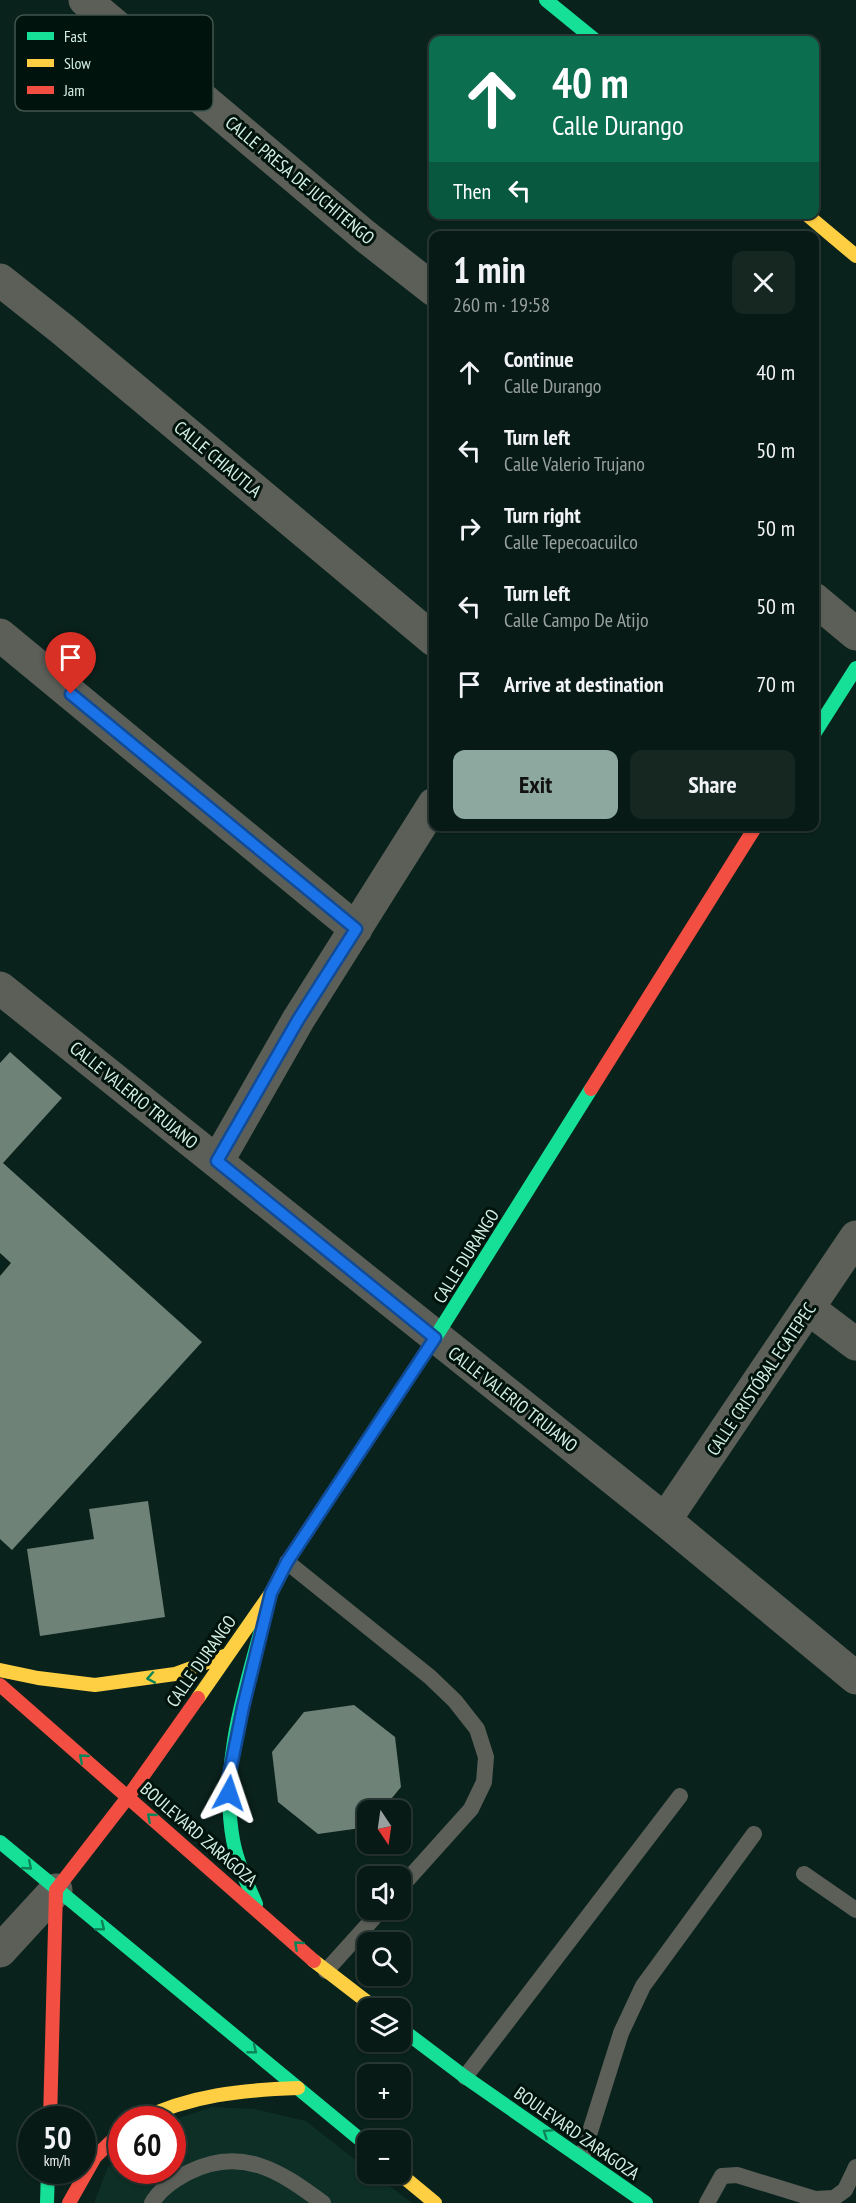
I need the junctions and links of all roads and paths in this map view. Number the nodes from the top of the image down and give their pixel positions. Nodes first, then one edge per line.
1 (85, 0) edge
2 (546, 0) edge
3 (103, 15) edge
4 (590, 36) edge
5 (213, 108) edge
6 (812, 219) edge
7 (856, 256) edge
8 (0, 280) edge
9 (429, 286) edge
10 (819, 603) edge
11 (856, 634) edge
12 (0, 635) edge
13 (429, 636) edge
14 (856, 668) edge
15 (819, 726) edge
16 (429, 812) edge
17 (753, 831) edge
18 (356, 929) junction
19 (0, 988) edge
20 (217, 1161) junction
21 (856, 1237) edge
22 (808, 1308) junction
23 (435, 1338) junction
24 (856, 1344) edge
25 (665, 1520) junction
26 (287, 1562) junction
27 (271, 1593) junction
28 (227, 1655) junction
29 (0, 1670) edge
30 (856, 1678) edge
31 (0, 1685) edge
32 (680, 1796) dead end
33 (128, 1797) junction
34 (754, 1834) dead end
35 (0, 1842) edge
36 (804, 1875) dead end
37 (411, 1876) edge
38 (56, 1890) junction
39 (257, 1908) junction
40 (856, 1910) edge
41 (372, 1920) edge
42 (0, 1951) edge
43 (326, 1971) junction
44 (362, 1998) edge
45 (411, 2036) edge
46 (465, 2078) junction
47 (298, 2088) junction
48 (50, 2106) edge
49 (167, 2106) edge
50 (357, 2137) edge
51 (108, 2144) edge
52 (582, 2157) junction
53 (856, 2167) edge
54 (411, 2183) edge
55 (48, 2184) edge
56 (47, 2203) edge
57 (69, 2203) edge
58 (152, 2203) edge
59 (324, 2203) edge
60 (435, 2203) edge
61 (646, 2203) edge
62 (707, 2203) edge

1 - 3 street, CALLE PRESA DE JUCHITENGO
2 - 4 main road
5 - 9 street, CALLE PRESA DE JUCHITENGO
6 - 7 main road
8 - 13 street, CALLE CHIAUTLA
10 - 11 street
12 - 18 street
14 - 15 main road
16 - 18 street
17 - 23 main road, CALLE DURANGO
18 - 20 street
19 - 20 street, CALLE VALERIO TRUJANO
20 - 23 street, CALLE VALERIO TRUJANO
21 - 22 street, CALLE CRISTÓBAL ECATEPEC
22 - 24 street
22 - 25 street, CALLE CRISTÓBAL ECATEPEC
23 - 25 street, CALLE VALERIO TRUJANO
23 - 26 main road, CALLE DURANGO
25 - 30 street, CALLE VALERIO TRUJANO
26 - 27 main road, CALLE DURANGO
26 - 37 lane
27 - 28 main road, CALLE DURANGO
27 - 39 main road
28 -> 29 main road
28 - 33 main road, CALLE DURANGO
33 -> 31 main road, BOULEVARD ZARAGOZA
32 - 46 lane
33 - 38 main road, CALLE DURANGO
39 -> 33 main road, BOULEVARD ZARAGOZA
34 - 52 lane
35 -> 38 main road
36 - 40 lane
38 - 42 street
38 -> 47 main road
38 - 48 main road
43 -> 39 main road, BOULEVARD ZARAGOZA
41 - 43 lane
43 - 44 main road, BOULEVARD ZARAGOZA
45 - 46 main road, BOULEVARD ZARAGOZA
52 -> 46 main road, BOULEVARD ZARAGOZA
47 - 49 main road
47 - 50 main road
51 - 57 main road
52 - 61 main road, BOULEVARD ZARAGOZA
53 - 62 lane
54 - 60 main road
55 - 56 main road
58 - 59 lane

